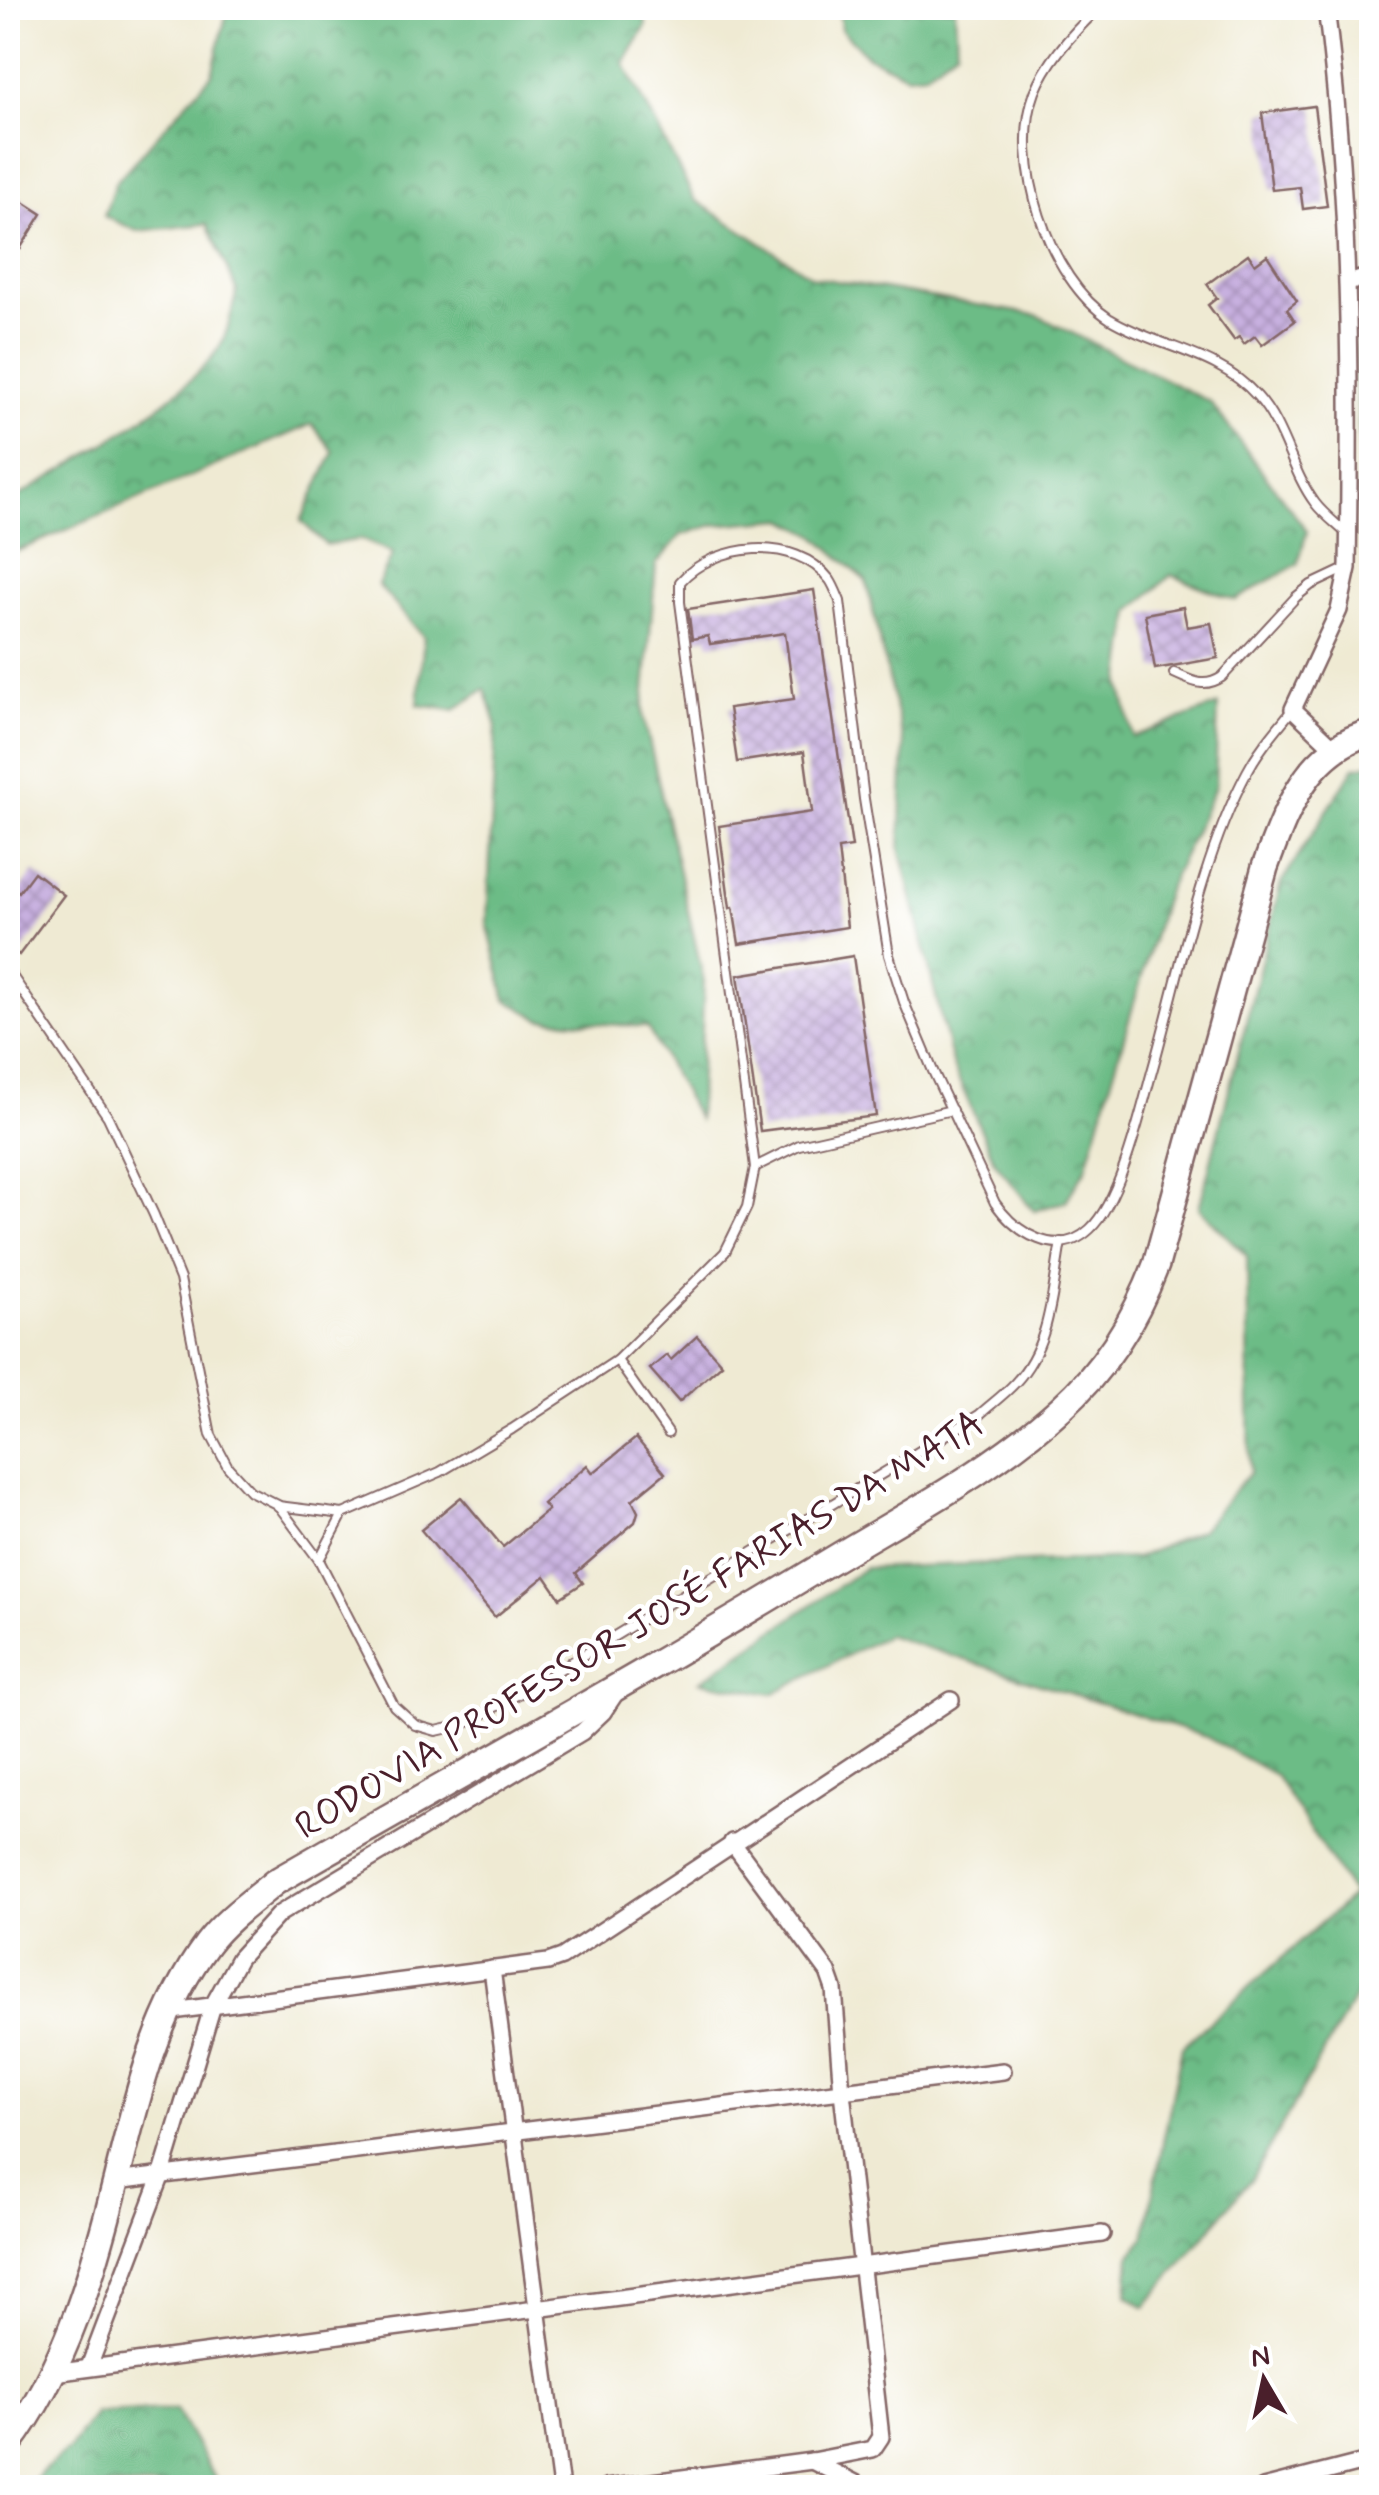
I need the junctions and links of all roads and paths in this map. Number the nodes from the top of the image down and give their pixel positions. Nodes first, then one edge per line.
1 (1099, 8) edge
2 (1326, 8) edge
3 (1365, 8) edge
4 (1372, 27) edge
5 (1372, 276) edge
6 (1349, 283) junction
7 (1348, 535) junction
8 (1348, 568) junction
9 (1174, 673) dead end
10 (1293, 709) junction
11 (1372, 732) edge
12 (1334, 748) junction
13 (8, 970) edge
14 (952, 1110) junction
15 (756, 1167) junction
16 (1061, 1242) junction
17 (617, 1360) junction
18 (668, 1434) dead end
19 (278, 1506) junction
20 (343, 1514) junction
21 (319, 1560) junction
22 (623, 1682) junction
23 (951, 1700) dead end
24 (732, 1842) junction
25 (492, 1969) junction
26 (214, 2005) junction
27 (165, 2012) junction
28 (1003, 2071) dead end
29 (842, 2092) junction
30 (514, 2132) junction
31 (160, 2177) junction
32 (116, 2181) junction
33 (1102, 2234) dead end
34 (863, 2266) junction
35 (537, 2308) junction
36 (89, 2366) junction
37 (53, 2373) junction
38 (8, 2445) edge
39 (812, 2460) junction
40 (1372, 2460) edge
41 (561, 2488) edge
42 (606, 2488) edge
43 (865, 2488) edge
44 (1263, 2488) edge

1 - 7 lane
2 - 6 street
3 - 4 street
5 - 6 street
6 - 7 street
7 - 8 street
8 - 9 lane
8 - 10 street
10 - 12 street
10 - 16 lane
11 - 12 main road
12 - 22 main road, RODOVIA PROFESSOR JOSÉ FARIAS DA MATA
13 - 19 lane
14 - 15 lane
14 - 15 lane
14 - 16 lane
15 - 17 lane
16 - 21 lane
17 - 18 lane
17 - 20 lane
19 - 20 lane
19 - 21 lane
20 - 21 lane
22 - 26 street
22 - 27 main road, RODOVIA PROFESSOR JOSÉ FARIAS DA MATA
23 - 24 street
24 - 25 street
24 - 29 street
25 - 26 street
25 - 30 street
26 - 27 street
26 - 31 street
27 - 32 main road, RODOVIA PROFESSOR JOSÉ FARIAS DA MATA
28 - 29 street
29 - 30 street
29 - 34 street
30 - 31 street
30 - 35 street
31 - 32 street
31 - 36 street
32 - 37 main road, RODOVIA PROFESSOR JOSÉ FARIAS DA MATA
33 - 34 street
34 - 35 street
34 - 39 street
35 - 36 street
35 - 41 street
36 - 37 street
37 - 38 main road, RODOVIA PROFESSOR JOSÉ FARIAS DA MATA
39 - 42 street
39 - 43 street
40 - 44 street

